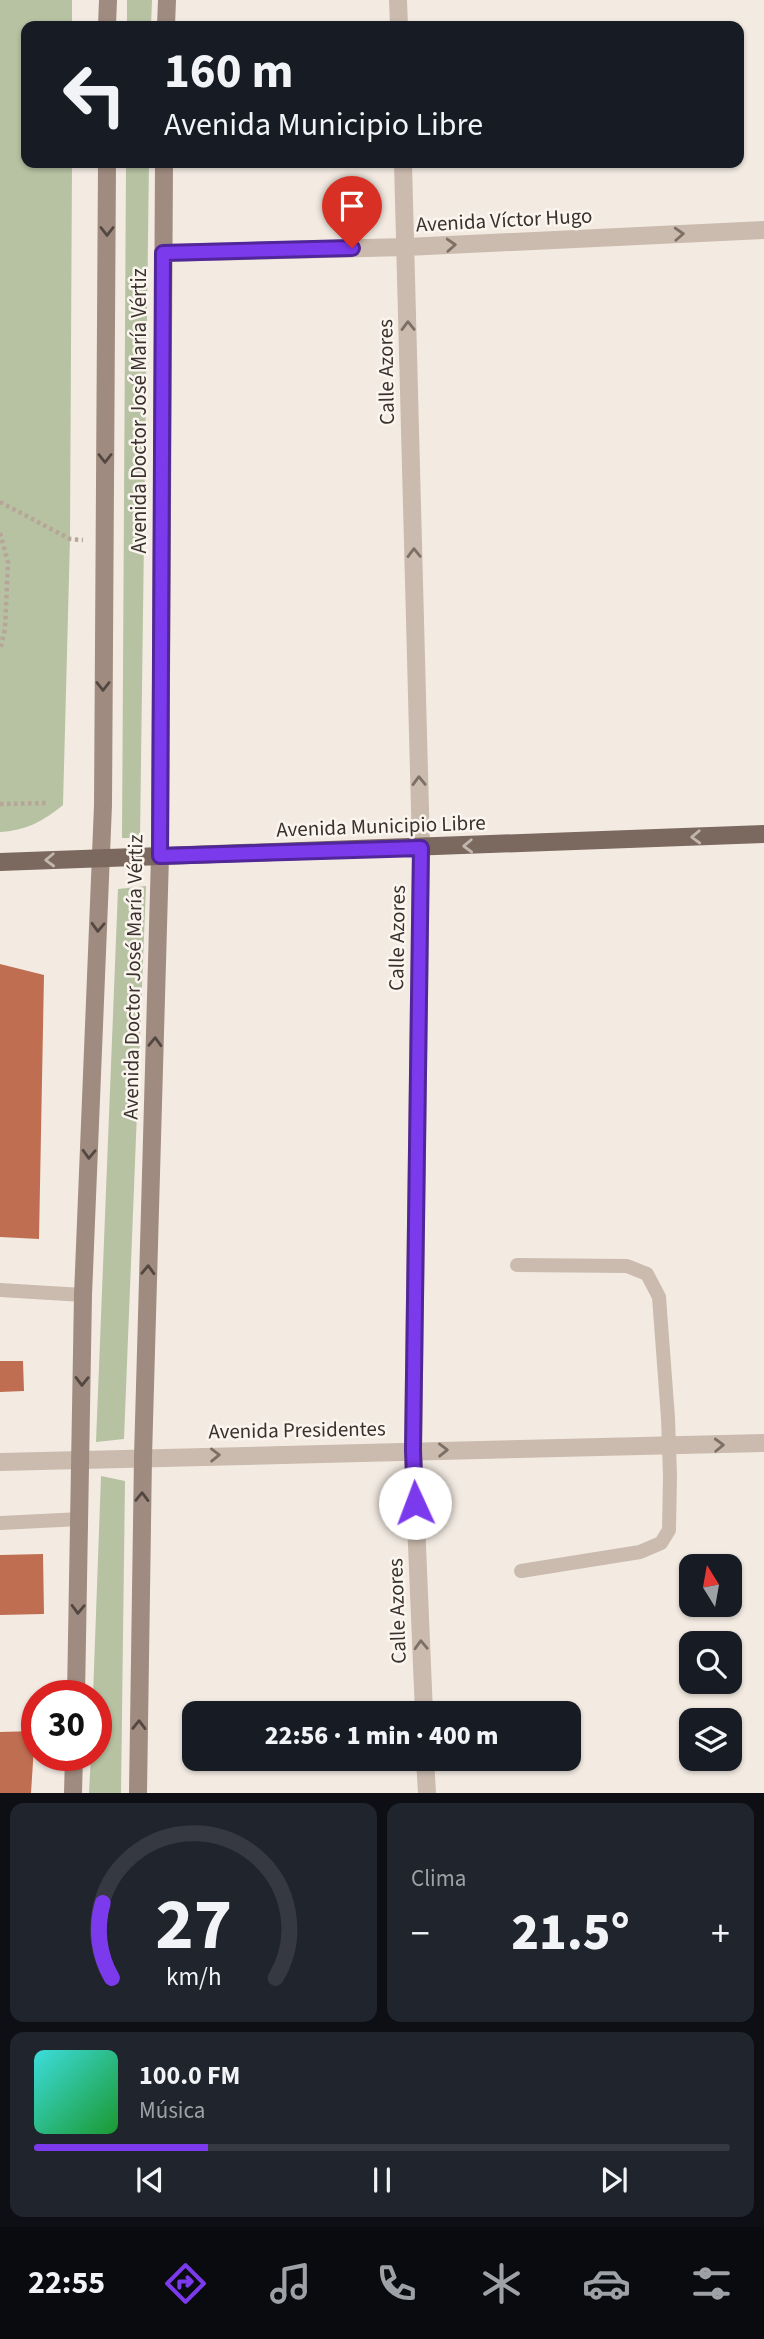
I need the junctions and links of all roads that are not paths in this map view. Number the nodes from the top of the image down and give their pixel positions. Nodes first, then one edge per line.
1 (108, 0) edge
2 (167, 0) edge
3 (398, 0) edge
4 (107, 21) edge
5 (166, 21) edge
6 (399, 21) edge
7 (107, 168) edge
8 (164, 168) edge
9 (403, 168) edge
10 (764, 230) edge
11 (406, 247) junction
12 (163, 253) junction
13 (764, 834) edge
14 (421, 848) junction
15 (160, 856) junction
16 (101, 859) junction
17 (0, 862) edge
18 (517, 1265) dead end
19 (0, 1290) edge
20 (83, 1295) junction
21 (764, 1443) edge
22 (669, 1446) junction
23 (413, 1450) junction
24 (143, 1457) junction
25 (82, 1459) junction
26 (0, 1462) edge
27 (81, 1519) junction
28 (0, 1523) edge
29 (520, 1571) dead end
30 (76, 1680) edge
31 (423, 1701) edge
32 (74, 1771) edge
33 (426, 1771) edge
34 (73, 1793) edge
35 (138, 1793) edge
36 (427, 1793) edge

1 - 4 main road
2 - 5 main road
3 - 6 street
7 -> 16 main road, Avenida Doctor José María Vértiz
8 - 12 main road, Avenida Doctor José María Vértiz
9 - 11 street, Calle Azores
11 -> 10 street, Avenida Víctor Hugo
11 - 12 street, Avenida Víctor Hugo
14 -> 11 street, Calle Azores
12 - 15 main road, Avenida Doctor José María Vértiz
13 -> 14 main road, Avenida Municipio Libre
14 - 15 main road, Avenida Municipio Libre
14 - 23 street, Calle Azores
15 - 16 main road, Avenida Municipio Libre
24 -> 15 main road, Avenida Doctor José María Vértiz
16 -> 17 main road, Avenida Municipio Libre
16 -> 20 main road, Avenida Doctor José María Vértiz
18 - 22 lane
19 - 20 lane
20 -> 25 main road, Avenida Doctor José María Vértiz
22 -> 21 street, Avenida Presidentes
23 -> 22 street, Avenida Presidentes
22 - 29 lane
24 -> 23 street, Avenida Presidentes
31 -> 23 street, Calle Azores
24 - 25 street, Avenida Presidentes
35 -> 24 main road, Avenida Doctor José María Vértiz
25 - 26 street, Avenida Presidentes
25 - 27 main road, Avenida Doctor José María Vértiz
27 - 28 lane
27 -> 30 main road, Avenida Doctor José María Vértiz
32 - 34 main road
33 - 36 street

